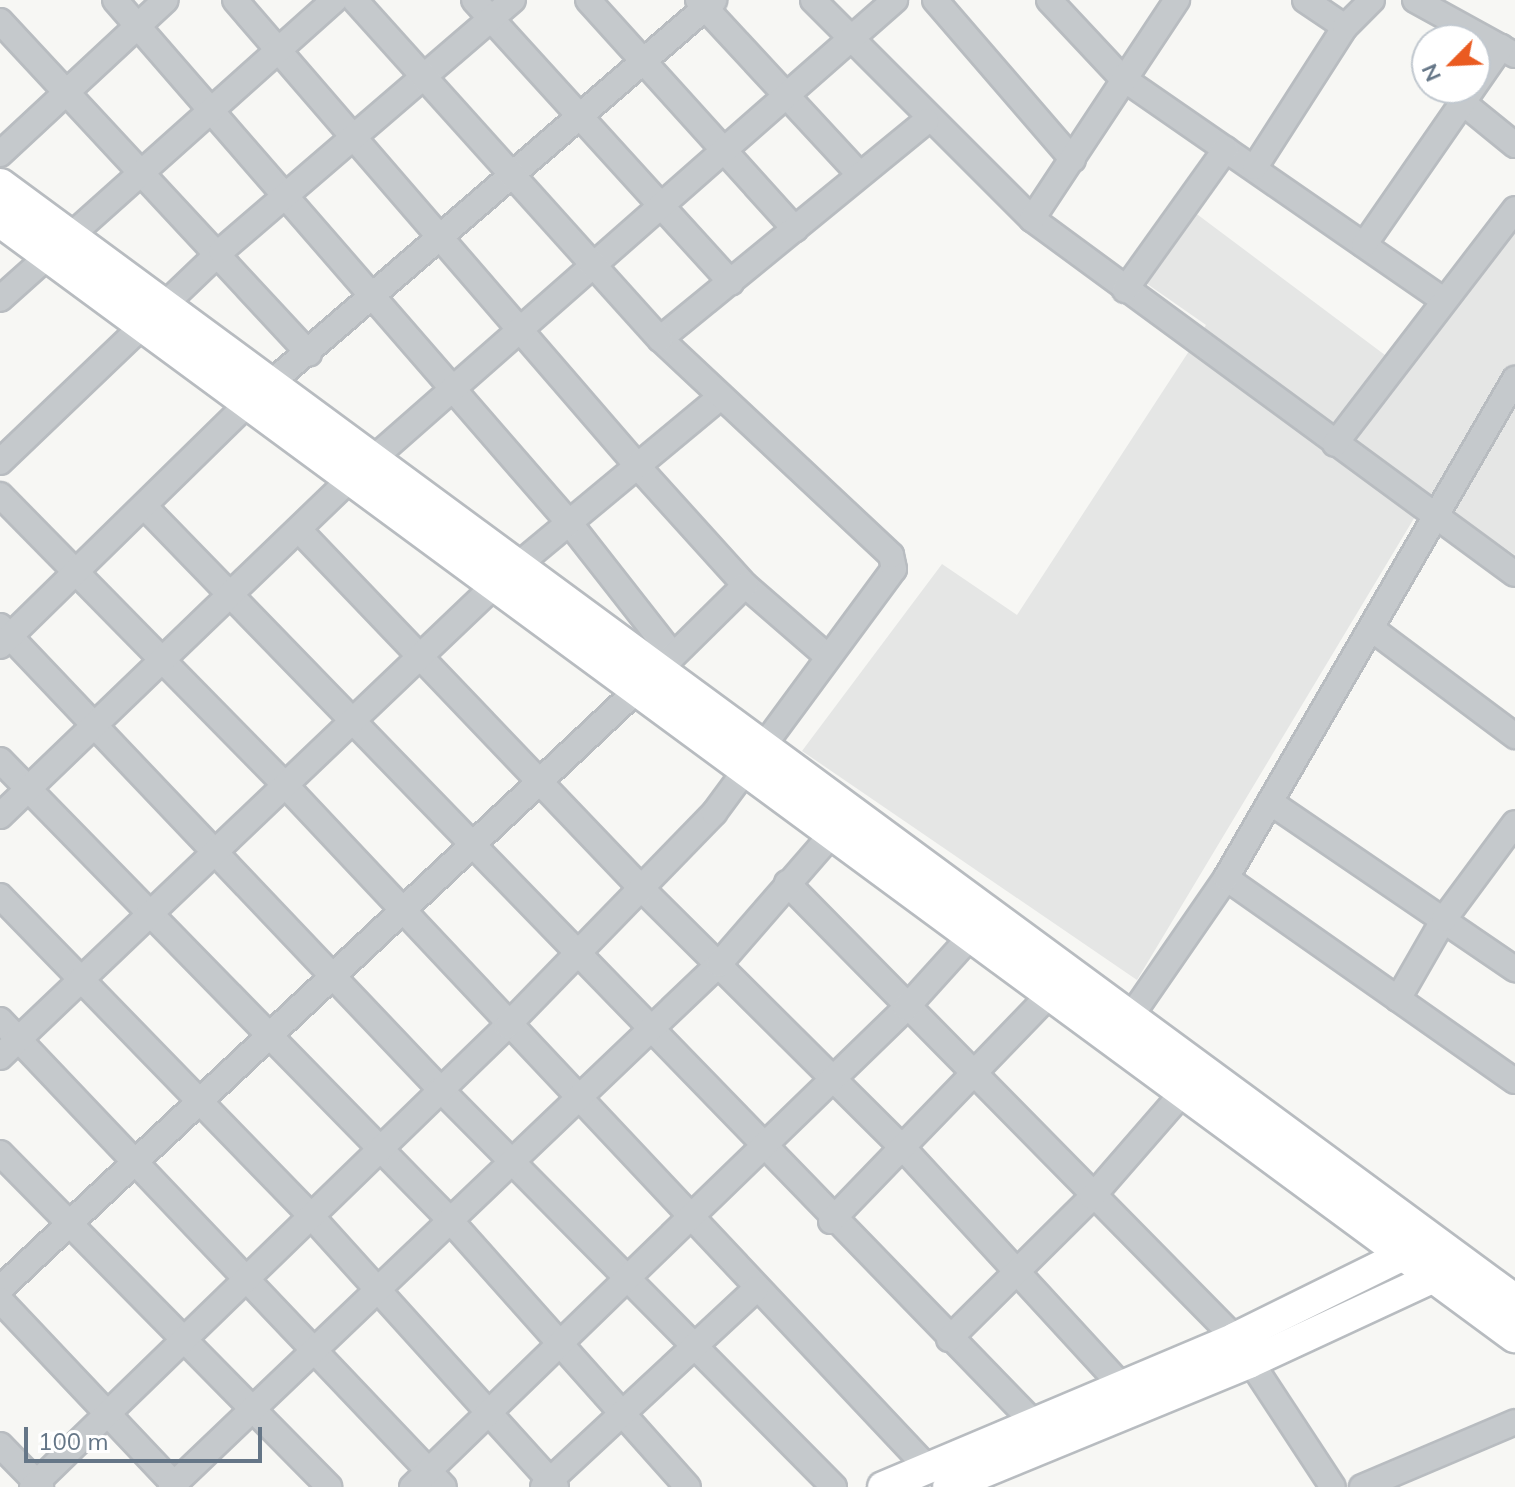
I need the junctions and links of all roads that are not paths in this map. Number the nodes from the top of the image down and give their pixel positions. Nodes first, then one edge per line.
1 (115, 0) edge
2 (166, 0) edge
3 (235, 0) edge
4 (335, 0) edge
5 (355, 0) edge
6 (474, 0) edge
7 (513, 0) edge
8 (588, 0) edge
9 (813, 0) edge
10 (895, 0) edge
11 (935, 0) edge
12 (1049, 0) edge
13 (1177, 0) edge
14 (1305, 0) edge
15 (1372, 0) edge
16 (1415, 0) edge
17 (706, 3) edge
18 (491, 19) junction
19 (0, 21) edge
20 (137, 27) junction
21 (1345, 27) junction
22 (850, 40) junction
23 (280, 50) junction
24 (1508, 51) edge
25 (643, 64) junction
26 (421, 76) junction
27 (1121, 77) junction
28 (66, 92) junction
29 (790, 94) junction
30 (1467, 106) junction
31 (212, 107) junction
32 (578, 118) junction
33 (926, 121) junction
34 (349, 138) junction
35 (1515, 145) edge
36 (1226, 149) junction
37 (724, 150) junction
38 (0, 154) edge
39 (1073, 160) junction
40 (1255, 167) junction
41 (137, 170) junction
42 (859, 174) junction
43 (512, 179) junction
44 (0, 186) edge
45 (287, 196) junction
46 (662, 204) junction
47 (1515, 209) edge
48 (0, 219) edge
49 (1032, 219) junction
50 (795, 229) junction
51 (441, 240) junction
52 (57, 245) junction
53 (1364, 245) junction
54 (221, 251) junction
55 (593, 266) junction
56 (731, 282) junction
57 (1125, 290) junction
58 (0, 299) edge
59 (371, 301) junction
60 (1444, 301) junction
61 (153, 314) junction
62 (521, 331) junction
63 (660, 339) junction
64 (309, 354) junction
65 (1515, 379) edge
66 (453, 388) junction
67 (260, 393) junction
68 (718, 399) junction
69 (1335, 444) junction
70 (0, 462) edge
71 (363, 467) junction
72 (641, 470) junction
73 (0, 495) edge
74 (146, 508) junction
75 (1432, 516) junction
76 (571, 525) junction
77 (300, 531) junction
78 (79, 571) junction
79 (1515, 574) edge
80 (506, 575) junction
81 (745, 585) junction
82 (229, 593) junction
83 (1372, 629) junction
84 (3, 636) edge
85 (421, 655) junction
86 (827, 656) junction
87 (161, 659) junction
88 (656, 672) junction
89 (95, 720) junction
90 (355, 723) junction
91 (1515, 736) edge
92 (0, 760) edge
93 (754, 761) junction
94 (539, 782) junction
95 (27, 788) junction
96 (288, 788) junction
97 (1270, 802) junction
98 (822, 814) junction
99 (0, 816) edge
100 (1515, 823) edge
101 (217, 849) junction
102 (470, 849) junction
103 (1226, 878) junction
104 (787, 883) junction
105 (641, 888) junction
106 (0, 896) edge
107 (400, 912) junction
108 (151, 916) junction
109 (1444, 919) junction
110 (982, 924) junction
111 (577, 952) junction
112 (719, 964) junction
113 (1515, 969) edge
114 (334, 974) junction
115 (83, 980) junction
116 (1060, 984) junction
117 (1398, 999) junction
118 (906, 1008) junction
119 (0, 1020) edge
120 (507, 1026) junction
121 (1122, 1029) junction
122 (647, 1030) junction
123 (267, 1038) junction
124 (18, 1039) junction
125 (0, 1057) edge
126 (970, 1075) junction
127 (834, 1078) junction
128 (1515, 1081) edge
129 (440, 1089) junction
130 (1185, 1090) junction
131 (199, 1099) junction
132 (578, 1102) junction
133 (759, 1146) junction
134 (375, 1149) junction
135 (904, 1149) junction
136 (0, 1153) edge
137 (513, 1160) junction
138 (131, 1165) junction
139 (1092, 1197) junction
140 (689, 1214) junction
141 (312, 1217) junction
142 (449, 1219) junction
143 (831, 1221) junction
144 (66, 1225) junction
145 (1415, 1244) junction
146 (1444, 1267) junction
147 (1019, 1268) junction
148 (245, 1278) junction
149 (625, 1279) junction
150 (377, 1288) junction
151 (0, 1289) edge
152 (756, 1289) junction
153 (0, 1300) edge
154 (1515, 1302) edge
155 (1515, 1335) edge
156 (949, 1339) junction
157 (560, 1343) junction
158 (183, 1344) junction
159 (691, 1347) junction
160 (1242, 1350) junction
161 (309, 1351) junction
162 (1121, 1385) junction
163 (252, 1409) junction
164 (486, 1411) junction
165 (108, 1413) junction
166 (621, 1416) junction
167 (1515, 1422) edge
168 (1044, 1432) junction
169 (0, 1445) edge
170 (938, 1477) edge
171 (428, 1482) edge
172 (36, 1485) edge
173 (550, 1485) edge
174 (174, 1486) edge
175 (329, 1487) edge
176 (688, 1487) edge
177 (834, 1487) edge
178 (883, 1487) edge
179 (1333, 1487) edge
180 (1362, 1487) edge

1 - 20 street
2 - 20 street
3 - 23 street
4 - 23 street
5 - 26 street
6 - 18 street
7 - 18 street
8 - 25 street
9 - 22 street
10 - 22 street
11 - 39 street
12 - 27 street
13 - 27 street
14 - 21 street
15 - 21 street
16 - 24 street
17 - 25 street
17 - 29 street
18 - 26 street
18 - 32 street
19 - 28 street
20 - 28 street
20 - 31 street
21 - 40 street
22 - 29 street
22 - 33 street
23 - 31 street
23 - 34 street
24 - 30 street
25 - 32 street
25 - 37 street
26 - 34 street
26 - 43 street
27 - 36 street
27 - 39 street
28 - 38 street
28 - 41 street
29 - 37 street
29 - 42 street
30 - 35 street
30 - 53 street
31 - 41 street
31 - 45 street
32 - 43 street
32 - 46 street
33 - 42 street
33 - 49 street
34 - 45 street
34 - 51 street
36 - 40 street
36 - 57 street
37 - 46 street
37 - 50 street
39 - 49 street
40 - 53 street
41 - 52 street
41 - 54 street
42 - 50 street
43 - 51 street
43 - 55 street
44 - 52 highway
45 - 54 street
45 - 59 street
46 - 55 street
46 - 56 street
47 - 60 street
48 - 52 highway
49 - 57 street
50 - 56 street
51 - 59 street
51 - 62 street
52 - 58 street
52 - 61 highway
53 - 60 street
54 - 61 street
54 - 64 street
55 - 62 street
55 - 63 street
56 - 63 street
57 - 69 street
59 - 64 street
59 - 66 street
60 - 69 street
61 - 67 highway
61 - 70 street
62 - 66 street
62 - 72 street
63 - 68 street
64 - 67 street
65 - 75 street
66 - 71 street
66 - 76 street
67 - 71 highway
67 - 74 street
68 - 72 street
68 - 86 street
69 - 75 street
71 - 77 street
71 - 80 highway
72 - 76 street
72 - 81 street
73 - 78 street
74 - 78 street
74 - 82 street
75 - 79 street
75 - 83 street
76 - 80 street
76 - 88 street
77 - 82 street
77 - 85 street
78 - 84 street
78 - 87 street
80 - 85 street
80 - 88 highway
81 - 86 street
81 - 88 street
82 - 87 street
82 - 90 street
83 - 91 street
83 - 97 street
84 - 89 street
85 - 90 street
85 - 94 street
86 - 93 street
87 - 89 street
87 - 96 street
88 - 93 highway
88 - 94 street
89 - 95 street
89 - 101 street
90 - 96 street
90 - 102 street
92 - 95 street
93 - 98 highway
93 - 105 street
94 - 102 street
94 - 105 street
95 - 99 street
95 - 108 street
96 - 101 street
96 - 107 street
97 - 103 street
97 - 109 street
98 - 104 street
98 - 110 highway
100 - 109 street
101 - 108 street
101 - 114 street
102 - 107 street
102 - 111 street
103 - 117 street
103 - 121 street
104 - 112 street
104 - 118 street
105 - 111 street
105 - 112 street
106 - 115 street
107 - 114 street
107 - 120 street
108 - 115 street
108 - 123 street
109 - 113 street
109 - 117 street
110 - 116 highway
110 - 118 street
111 - 120 street
111 - 122 street
112 - 122 street
112 - 127 street
114 - 123 street
114 - 129 street
115 - 124 street
115 - 131 street
116 - 121 highway
116 - 126 street
117 - 128 street
118 - 126 street
118 - 127 street
119 - 124 street
120 - 129 street
120 - 132 street
121 - 130 highway
121 - 145 highway
122 - 132 street
122 - 133 street
123 - 131 street
123 - 134 street
124 - 125 street
124 - 138 street
126 - 135 street
126 - 139 street
127 - 133 street
127 - 135 street
129 - 134 street
129 - 137 street
130 - 139 street
130 - 145 highway
131 - 138 street
131 - 141 street
132 - 137 street
132 - 140 street
133 - 140 street
133 - 143 street
134 - 141 street
134 - 142 street
135 - 143 street
135 - 147 street
136 - 144 street
137 - 142 street
137 - 149 street
138 - 144 street
138 - 148 street
139 - 147 street
139 - 160 street
140 - 149 street
140 - 152 street
141 - 148 street
141 - 150 street
142 - 150 street
142 - 157 street
143 - 156 street
144 - 151 street
144 - 158 street
145 - 146 highway
145 - 160 main road
146 - 154 highway
146 - 155 highway
146 - 160 main road
147 - 156 street
147 - 162 street
148 - 158 street
148 - 161 street
149 - 157 street
149 - 159 street
150 - 161 street
150 - 164 street
152 - 159 street
152 - 170 street
153 - 165 street
156 - 168 street
157 - 164 street
157 - 166 street
158 - 163 street
158 - 165 street
159 - 166 street
159 - 177 street
160 - 162 main road
160 - 168 main road
160 - 179 street
161 - 163 street
161 - 171 street
162 - 168 main road
163 - 174 street
163 - 175 street
164 - 171 street
164 - 173 street
165 - 172 street
165 - 174 street
166 - 173 street
166 - 176 street
167 - 180 street
168 - 170 main road
169 - 172 street
170 - 178 main road

